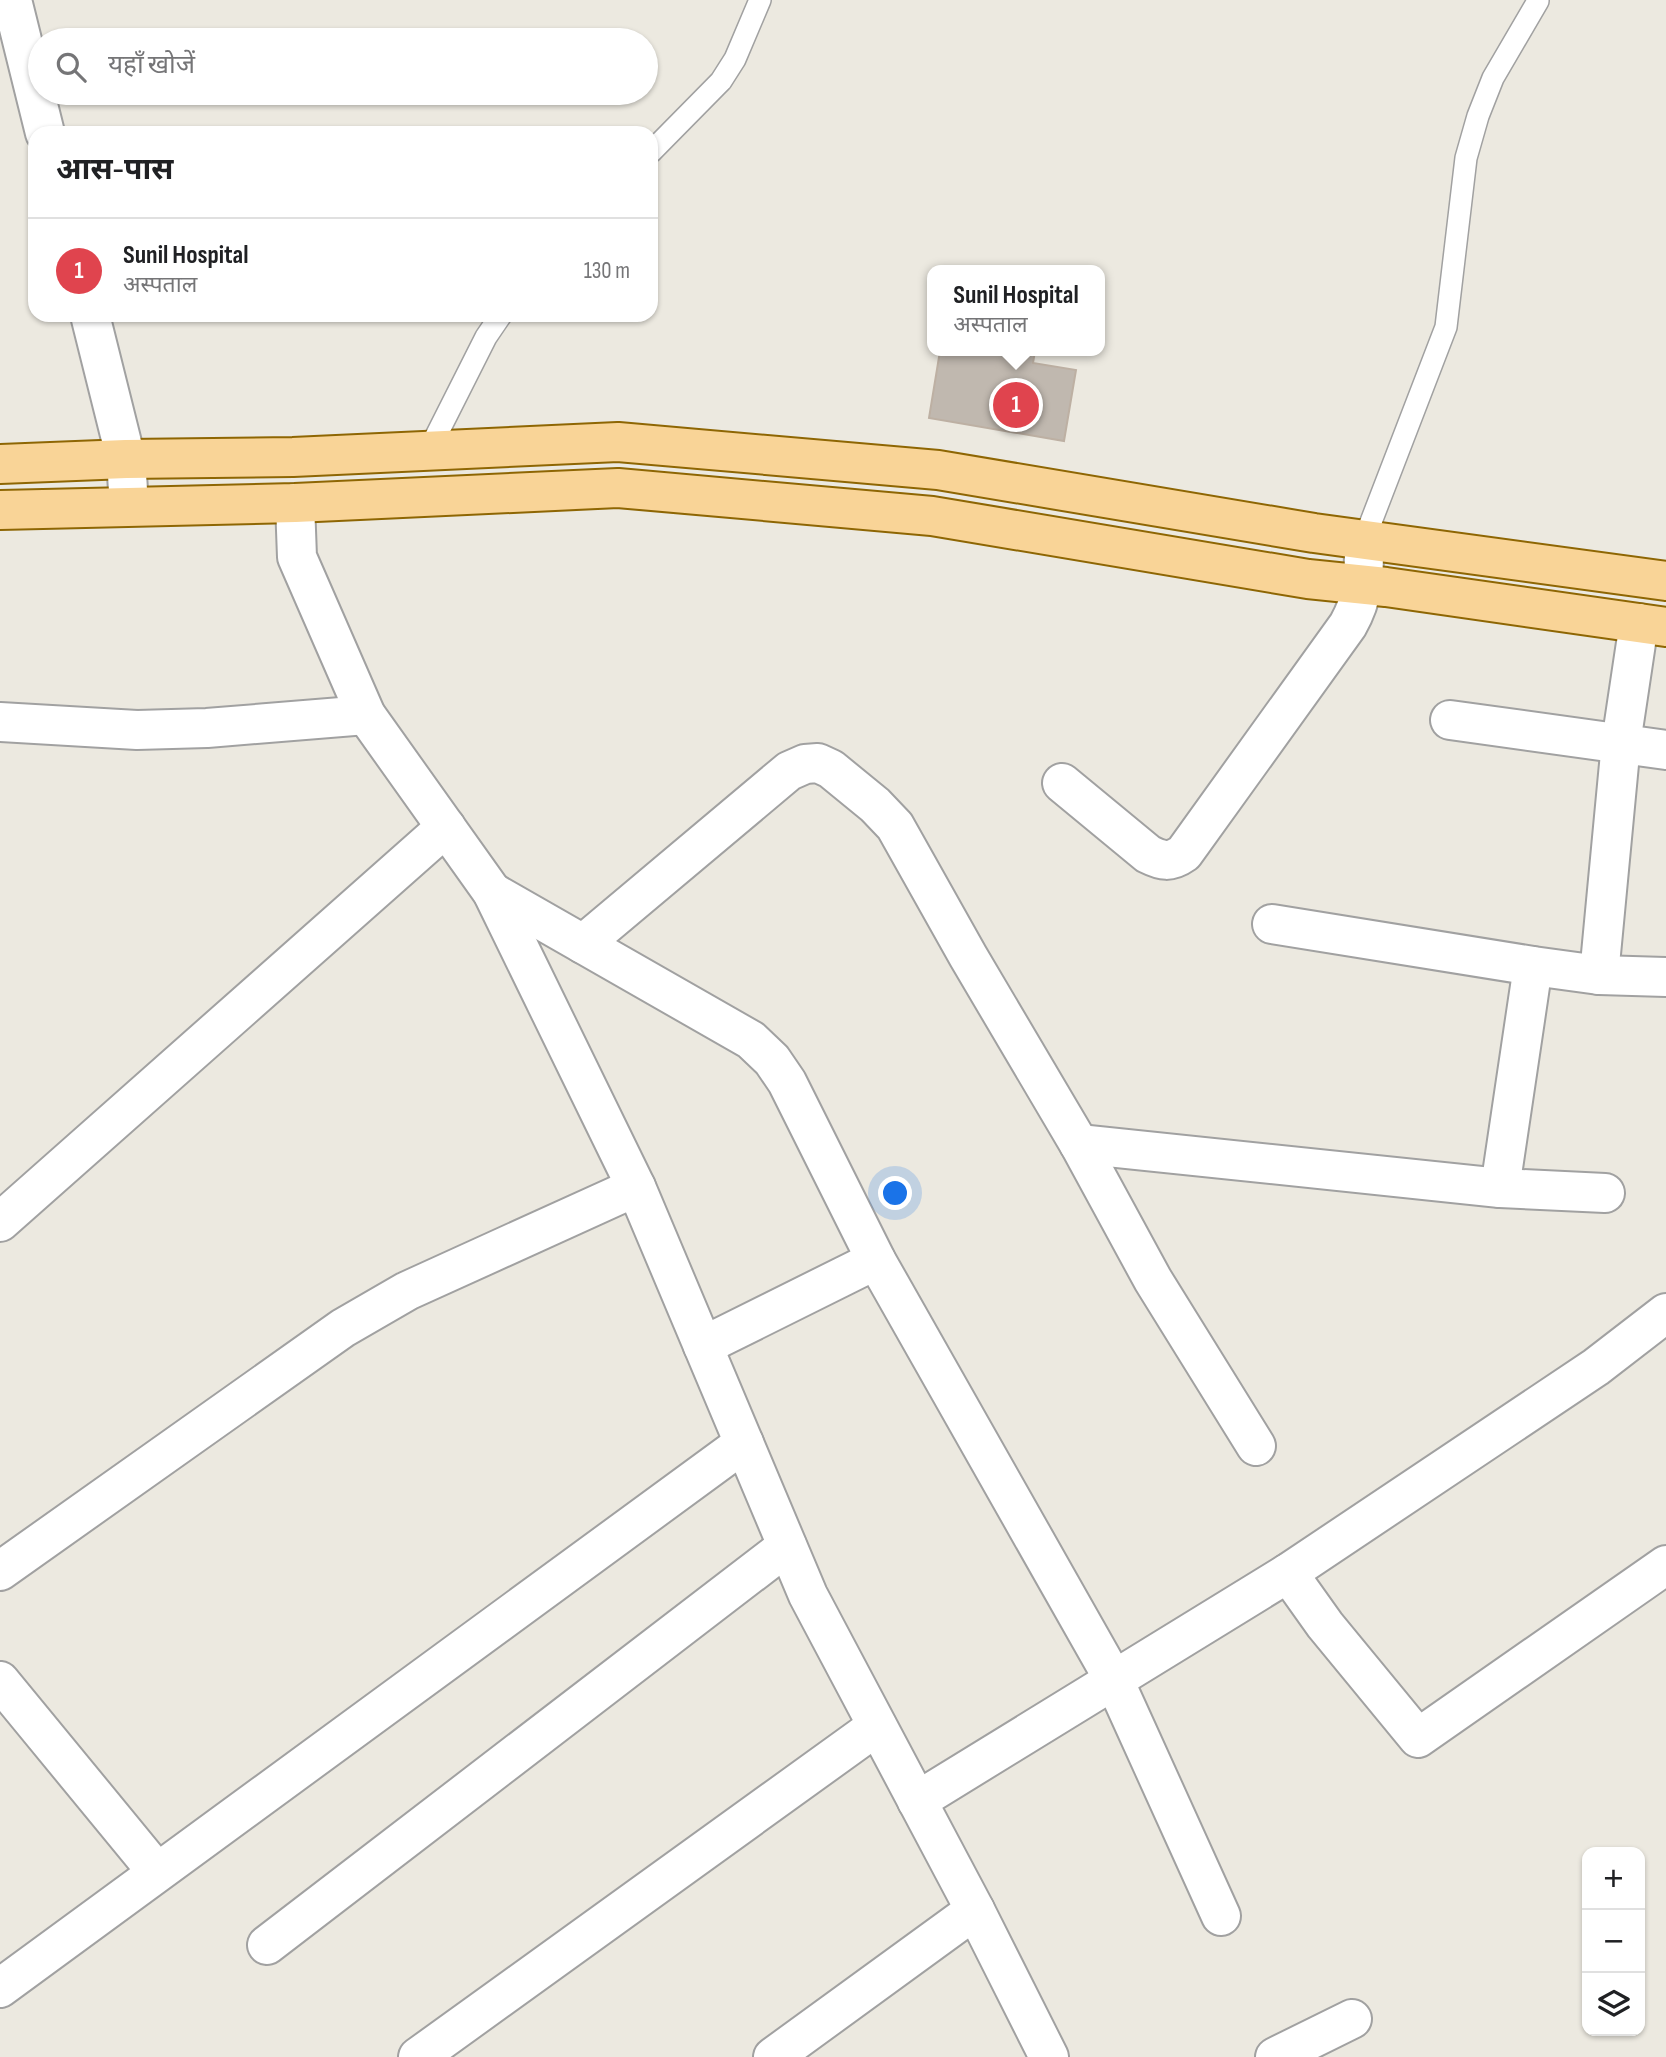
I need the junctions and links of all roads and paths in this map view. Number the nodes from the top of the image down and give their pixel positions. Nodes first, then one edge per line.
1 (12, 0) edge
2 (760, 0) edge
3 (1538, 1) edge
4 (28, 64) edge
5 (38, 105) edge
6 (43, 126) edge
7 (658, 145) edge
8 (92, 322) edge
9 (496, 322) edge
10 (428, 452) junction
11 (126, 459) junction
12 (0, 464) edge
13 (295, 503) junction
14 (129, 506) junction
15 (0, 510) edge
16 (1364, 540) junction
17 (1666, 581) edge
18 (1364, 585) junction
19 (1652, 625) edge
20 (366, 715) junction
21 (1450, 720) dead end
22 (0, 722) edge
23 (1621, 743) junction
24 (1666, 750) edge
25 (1062, 783) dead end
26 (446, 827) junction
27 (492, 892) junction
28 (1272, 924) dead end
29 (583, 944) junction
30 (1533, 966) junction
31 (1598, 975) junction
32 (1666, 977) edge
33 (1079, 1144) junction
34 (636, 1187) junction
35 (1500, 1188) junction
36 (1605, 1193) dead end
37 (0, 1222) edge
38 (876, 1260) junction
39 (1666, 1313) edge
40 (703, 1346) junction
41 (744, 1443) junction
42 (1256, 1446) dead end
43 (787, 1546) junction
44 (1666, 1565) edge
45 (0, 1571) edge
46 (1288, 1573) junction
47 (0, 1681) edge
48 (1114, 1681) junction
49 (877, 1726) junction
50 (917, 1801) junction
51 (157, 1872) junction
52 (975, 1910) junction
53 (1222, 1916) dead end
54 (267, 1944) dead end
55 (0, 1988) edge
56 (1352, 2019) dead end
57 (418, 2057) edge
58 (773, 2057) edge
59 (1049, 2057) edge
60 (1275, 2057) edge

1 - 4 street
2 - 7 lane
3 - 16 lane
5 - 6 street
8 - 11 street
9 - 10 lane
10 - 11 main road
10 - 16 main road
11 - 12 main road
11 - 14 street
13 - 14 main road
13 - 18 main road
13 - 20 street
14 - 15 main road
16 - 17 main road
16 - 18 street
18 - 19 main road
18 - 25 street
19 - 23 street
20 - 22 street
20 - 26 street
21 - 23 street
23 - 24 street
23 - 31 street
26 - 27 street
26 - 37 street
27 - 29 street
27 - 34 street
28 - 30 street
29 - 33 street
29 - 38 street
30 - 31 street
30 - 35 street
31 - 32 street
33 - 35 street
33 - 42 street
34 - 40 street
34 - 45 street
35 - 36 street
38 - 40 street
38 - 48 street
39 - 46 street
40 - 41 street
41 - 43 street
41 - 51 street
43 - 49 street
43 - 54 street
44 - 46 street
46 - 48 street
47 - 51 street
48 - 50 street
48 - 53 street
49 - 50 street
49 - 57 street
50 - 52 street
51 - 55 street
52 - 58 street
52 - 59 street
56 - 60 street

